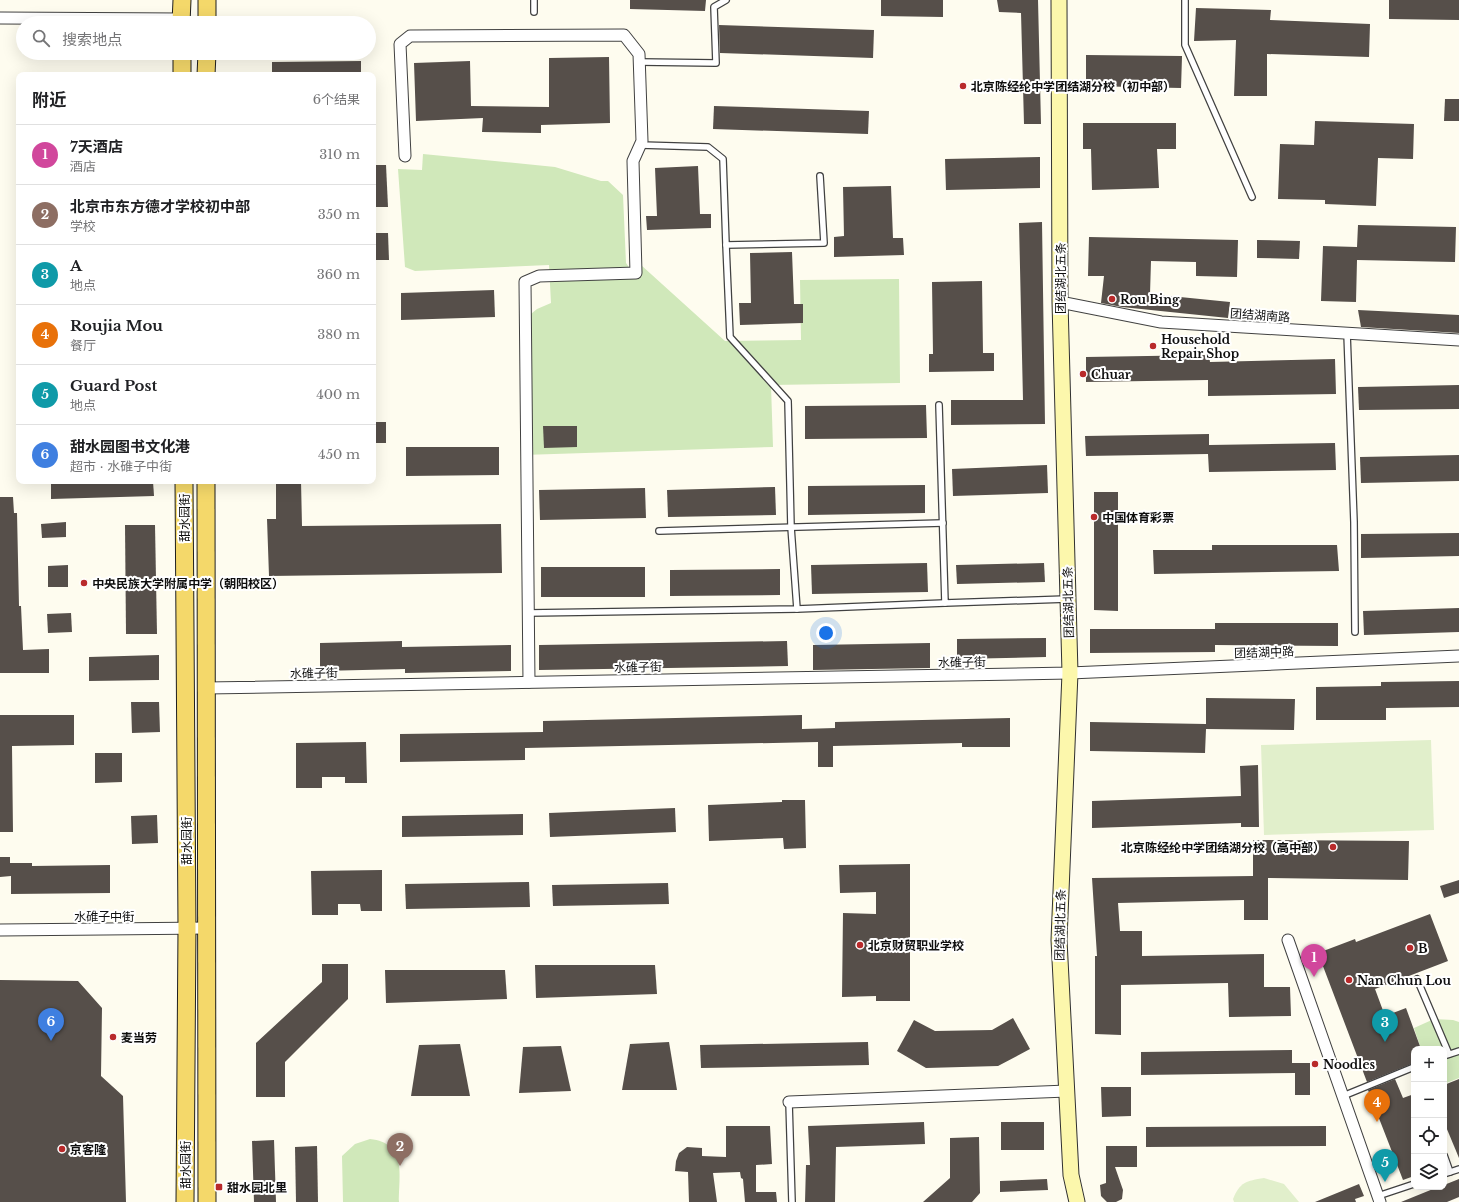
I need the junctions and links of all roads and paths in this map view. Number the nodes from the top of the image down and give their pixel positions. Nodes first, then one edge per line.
1 (182, 0) edge
2 (206, 0) edge
3 (534, 0) edge
4 (726, 0) edge
5 (1059, 0) edge
6 (1185, 0) edge
7 (534, 12) dead end
8 (181, 16) edge
9 (206, 16) edge
10 (0, 18) edge
11 (16, 18) edge
12 (182, 60) edge
13 (206, 60) edge
14 (640, 62) junction
15 (182, 72) edge
16 (206, 72) edge
17 (640, 145) junction
18 (405, 156) dead end
19 (820, 176) dead end
20 (1252, 197) dead end
21 (726, 245) junction
22 (1060, 302) junction
23 (1347, 333) junction
24 (1459, 340) edge
25 (939, 405) dead end
26 (184, 484) edge
27 (206, 484) edge
28 (942, 523) junction
29 (791, 527) junction
30 (659, 531) dead end
31 (1068, 599) junction
32 (945, 603) junction
33 (797, 609) junction
34 (528, 613) junction
35 (1355, 632) dead end
36 (1459, 656) edge
37 (1070, 673) junction
38 (529, 682) junction
39 (206, 688) junction
40 (187, 928) junction
41 (208, 928) junction
42 (0, 930) edge
43 (1288, 940) dead end
44 (1417, 979) dead end
45 (1443, 1046) edge
46 (1459, 1051) edge
47 (1447, 1055) edge
48 (1411, 1068) edge
49 (1067, 1091) junction
50 (1343, 1096) junction
51 (789, 1102) joint
52 (1459, 1169) edge
53 (1447, 1173) edge
54 (1411, 1185) edge
55 (1379, 1199) edge
56 (185, 1202) edge
57 (207, 1202) edge
58 (792, 1202) edge
59 (1077, 1202) edge

1 - 8 main road
2 - 9 main road
3 - 7 lane
4 - 14 lane
5 - 22 street, 团结湖北五条
6 - 20 lane
10 - 11 street
12 - 15 main road
13 - 16 main road
14 - 17 street
14 - 18 street
17 - 21 lane
17 - 34 street
19 - 21 lane
21 - 29 lane
22 - 23 street, 团结湖南路
22 - 31 street, 团结湖北五条
23 - 24 street, 团结湖南路
23 - 35 lane
25 - 28 lane
26 - 40 main road, 甜水园街
27 - 39 main road, 甜水园街
28 - 29 lane
28 - 32 lane
29 - 30 lane
29 - 33 lane
31 - 32 lane
31 - 37 street, 团结湖北五条
32 - 33 lane
33 - 34 lane
34 - 38 street
36 - 37 street, 团结湖中路
37 - 38 street, 水碓子街
37 - 49 street, 团结湖北五条
38 - 39 street, 水碓子街
39 - 41 main road, 甜水园街
40 - 41 street, 水碓子中街
40 - 42 street, 水碓子中街
40 - 56 main road, 甜水园街
41 - 57 main road, 甜水园街
43 - 50 street
44 - 45 lane
46 - 47 lane
48 - 50 lane
49 - 51 street
49 - 59 street, 团结湖北五条
50 - 55 street
51 - 58 lane
52 - 53 lane
54 - 55 lane

